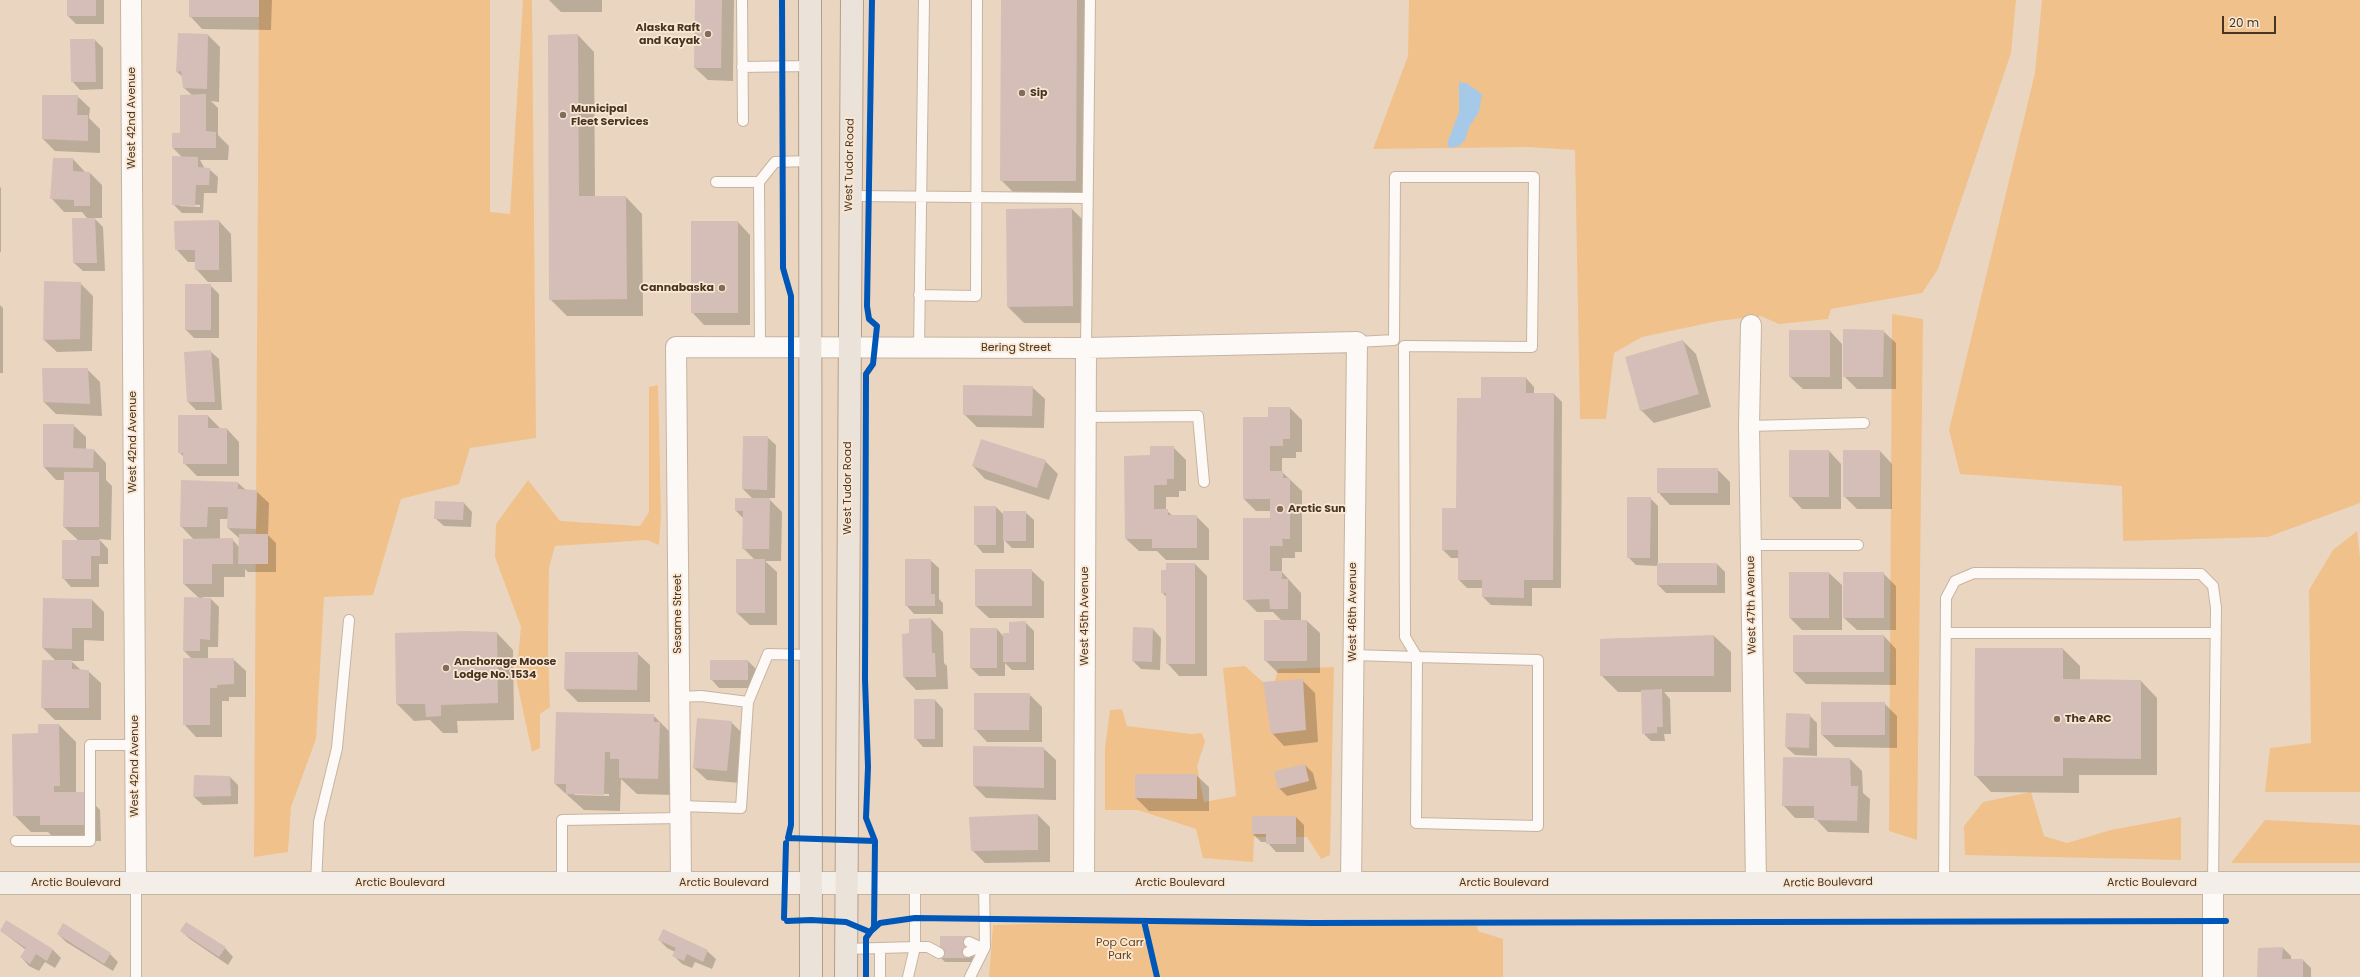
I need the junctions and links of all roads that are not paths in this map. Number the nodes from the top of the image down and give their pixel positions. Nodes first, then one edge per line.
1 (131, 0) edge
2 (742, 0) edge
3 (810, 0) edge
4 (852, 0) edge
5 (924, 0) edge
6 (977, 0) edge
7 (1090, 0) edge
8 (810, 66) junction
9 (742, 68) junction
10 (743, 121) dead end
11 (810, 161) junction
12 (716, 182) dead end
13 (759, 182) junction
14 (850, 196) junction
15 (921, 198) junction
16 (976, 198) junction
17 (1087, 198) junction
18 (919, 295) junction
19 (1751, 325) dead end
20 (1394, 340) junction
21 (1357, 342) junction
22 (1404, 346) junction
23 (676, 347) joint
24 (760, 348) junction
25 (811, 348) junction
26 (848, 348) junction
27 (919, 348) junction
28 (1086, 348) junction
29 (1085, 417) junction
30 (1864, 423) dead end
31 (1749, 426) junction
32 (1204, 482) dead end
33 (1751, 545) junction
34 (1858, 545) dead end
35 (349, 620) dead end
36 (1946, 633) junction
37 (2216, 633) junction
38 (811, 655) junction
39 (1353, 655) junction
40 (1417, 657) junction
41 (679, 697) junction
42 (748, 702) junction
43 (135, 745) junction
44 (680, 812) junction
45 (16, 841) dead end
46 (681, 882) junction
47 (0, 883) edge
48 (136, 883) junction
49 (316, 883) junction
50 (562, 883) junction
51 (811, 883) junction
52 (846, 883) junction
53 (915, 883) junction
54 (984, 883) junction
55 (1084, 883) junction
56 (1351, 883) junction
57 (1944, 883) junction
58 (2213, 883) junction
59 (2360, 883) edge
60 (1756, 884) junction
61 (940, 942) dead end
62 (969, 942) dead end
63 (983, 947) junction
64 (846, 948) junction
65 (880, 948) junction
66 (915, 948) junction
67 (928, 948) junction
68 (968, 952) dead end
69 (939, 953) dead end
70 (136, 976) dead end
71 (811, 977) edge
72 (846, 977) edge
73 (880, 977) edge
74 (908, 977) edge
75 (970, 977) edge
76 (2213, 977) edge

1 - 43 street, West 42nd Avenue
2 - 9 lane
3 - 8 main road
4 - 14 main road, West Tudor Road
5 - 15 lane
6 - 16 lane
7 - 17 lane
8 - 9 lane
8 - 11 main road
9 - 10 lane
11 - 13 lane
11 - 25 main road
12 - 13 lane
13 - 24 lane
14 - 15 lane
14 - 26 main road, West Tudor Road
15 - 16 lane
15 - 18 lane
16 - 17 lane
16 - 18 lane
17 - 28 lane
18 - 27 lane
19 - 31 street, West 47th Avenue
20 - 21 lane
20 - 22 lane
20 - 22 lane
21 - 28 street, Bering Street
21 - 39 street, West 46th Avenue
22 - 40 lane
23 - 24 street, Bering Street
23 - 41 street, Sesame Street
24 - 25 street, Bering Street
25 - 26 street, Bering Street
25 - 38 main road
26 - 27 street, Bering Street
26 - 52 main road, West Tudor Road
27 - 28 street, Bering Street
28 - 29 street, West 45th Avenue
29 - 32 lane
29 - 55 street, West 45th Avenue
30 - 31 lane
31 - 33 street, West 47th Avenue
33 - 34 lane
33 - 60 street, West 47th Avenue
35 - 49 lane
36 - 37 lane
36 - 37 lane
36 - 57 lane
37 - 58 lane
38 - 42 lane
38 - 51 main road
39 - 40 lane
39 - 56 street, West 46th Avenue
40 - 40 lane
41 - 42 lane
41 - 44 street, Sesame Street
42 - 44 lane
43 - 45 lane
43 - 48 street, West 42nd Avenue
44 - 46 street, Sesame Street
44 - 50 lane
46 - 50 main road, Arctic Boulevard
46 - 51 main road, Arctic Boulevard
47 - 48 main road, Arctic Boulevard
48 - 49 main road, Arctic Boulevard
48 - 70 lane
49 - 50 main road, Arctic Boulevard
51 - 52 main road, Arctic Boulevard
51 - 71 main road
52 - 53 main road, Arctic Boulevard
52 - 64 main road, West Tudor Road
53 - 54 main road, Arctic Boulevard
53 - 66 lane
54 - 55 main road, Arctic Boulevard
54 - 63 lane
55 - 56 main road, Arctic Boulevard
56 - 60 main road, Arctic Boulevard
57 - 58 main road, Arctic Boulevard
57 - 60 main road, Arctic Boulevard
58 - 59 main road, Arctic Boulevard
58 - 76 street
61 - 67 lane
62 - 63 lane
63 - 68 lane
63 - 75 lane
64 - 65 lane
64 - 72 main road, West Tudor Road
65 - 66 lane
65 - 73 lane
66 - 67 lane
66 - 74 lane
67 - 69 lane

